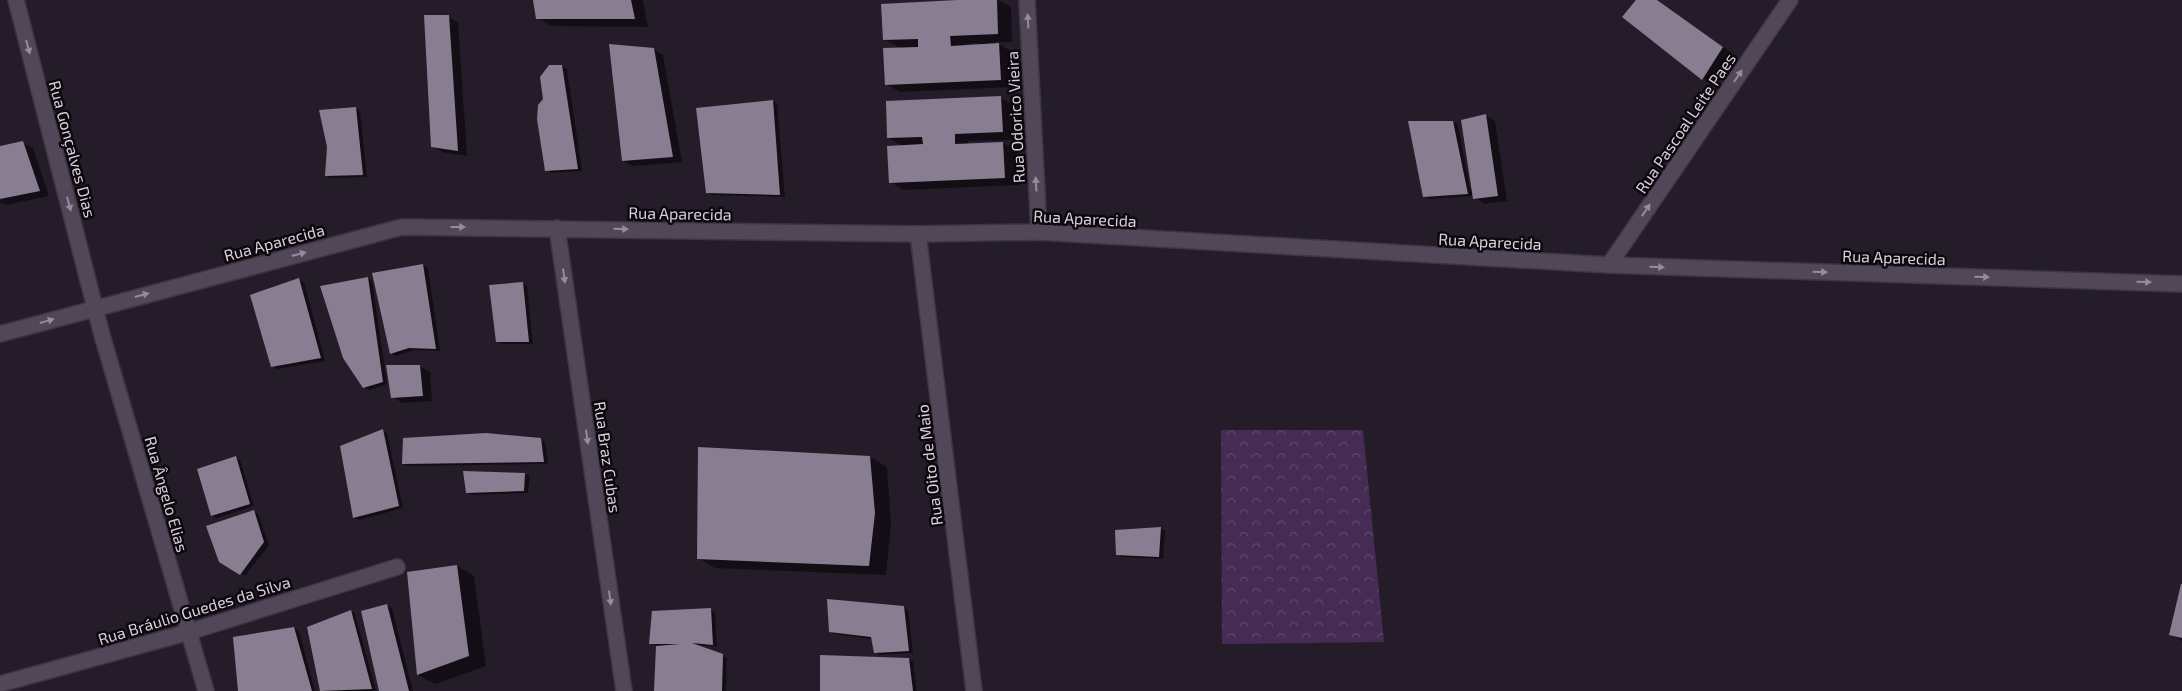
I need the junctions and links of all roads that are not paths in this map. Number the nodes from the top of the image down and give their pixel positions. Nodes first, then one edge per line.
1 (16, 0) edge
2 (1026, 0) edge
3 (1790, 0) edge
4 (557, 228) junction
5 (1039, 232) junction
6 (918, 234) junction
7 (1608, 265) junction
8 (2182, 284) edge
9 (95, 307) junction
10 (0, 334) edge
11 (397, 567) dead end
12 (189, 632) junction
13 (0, 684) edge
14 (206, 691) edge
15 (624, 691) edge
16 (974, 691) edge

1 -> 9 street, Rua Gonçalves Dias
5 -> 2 street, Rua Odorico Vieira
7 -> 3 street, Rua Pascoal Leite Paes
4 -> 6 street, Rua Aparecida
9 -> 4 street, Rua Aparecida
4 -> 15 street, Rua Braz Cubas
5 - 6 street, Rua Aparecida
5 - 7 street, Rua Aparecida
6 - 16 street, Rua Oito de Maio
7 -> 8 street, Rua Aparecida
10 -> 9 street, Rua Aparecida
9 - 12 street, Rua Ângelo Elias
11 - 12 street, Rua Bráulio Guedes da Silva
12 - 13 street, Rua Bráulio Guedes da Silva
12 - 14 street, Rua Ângelo Elias

